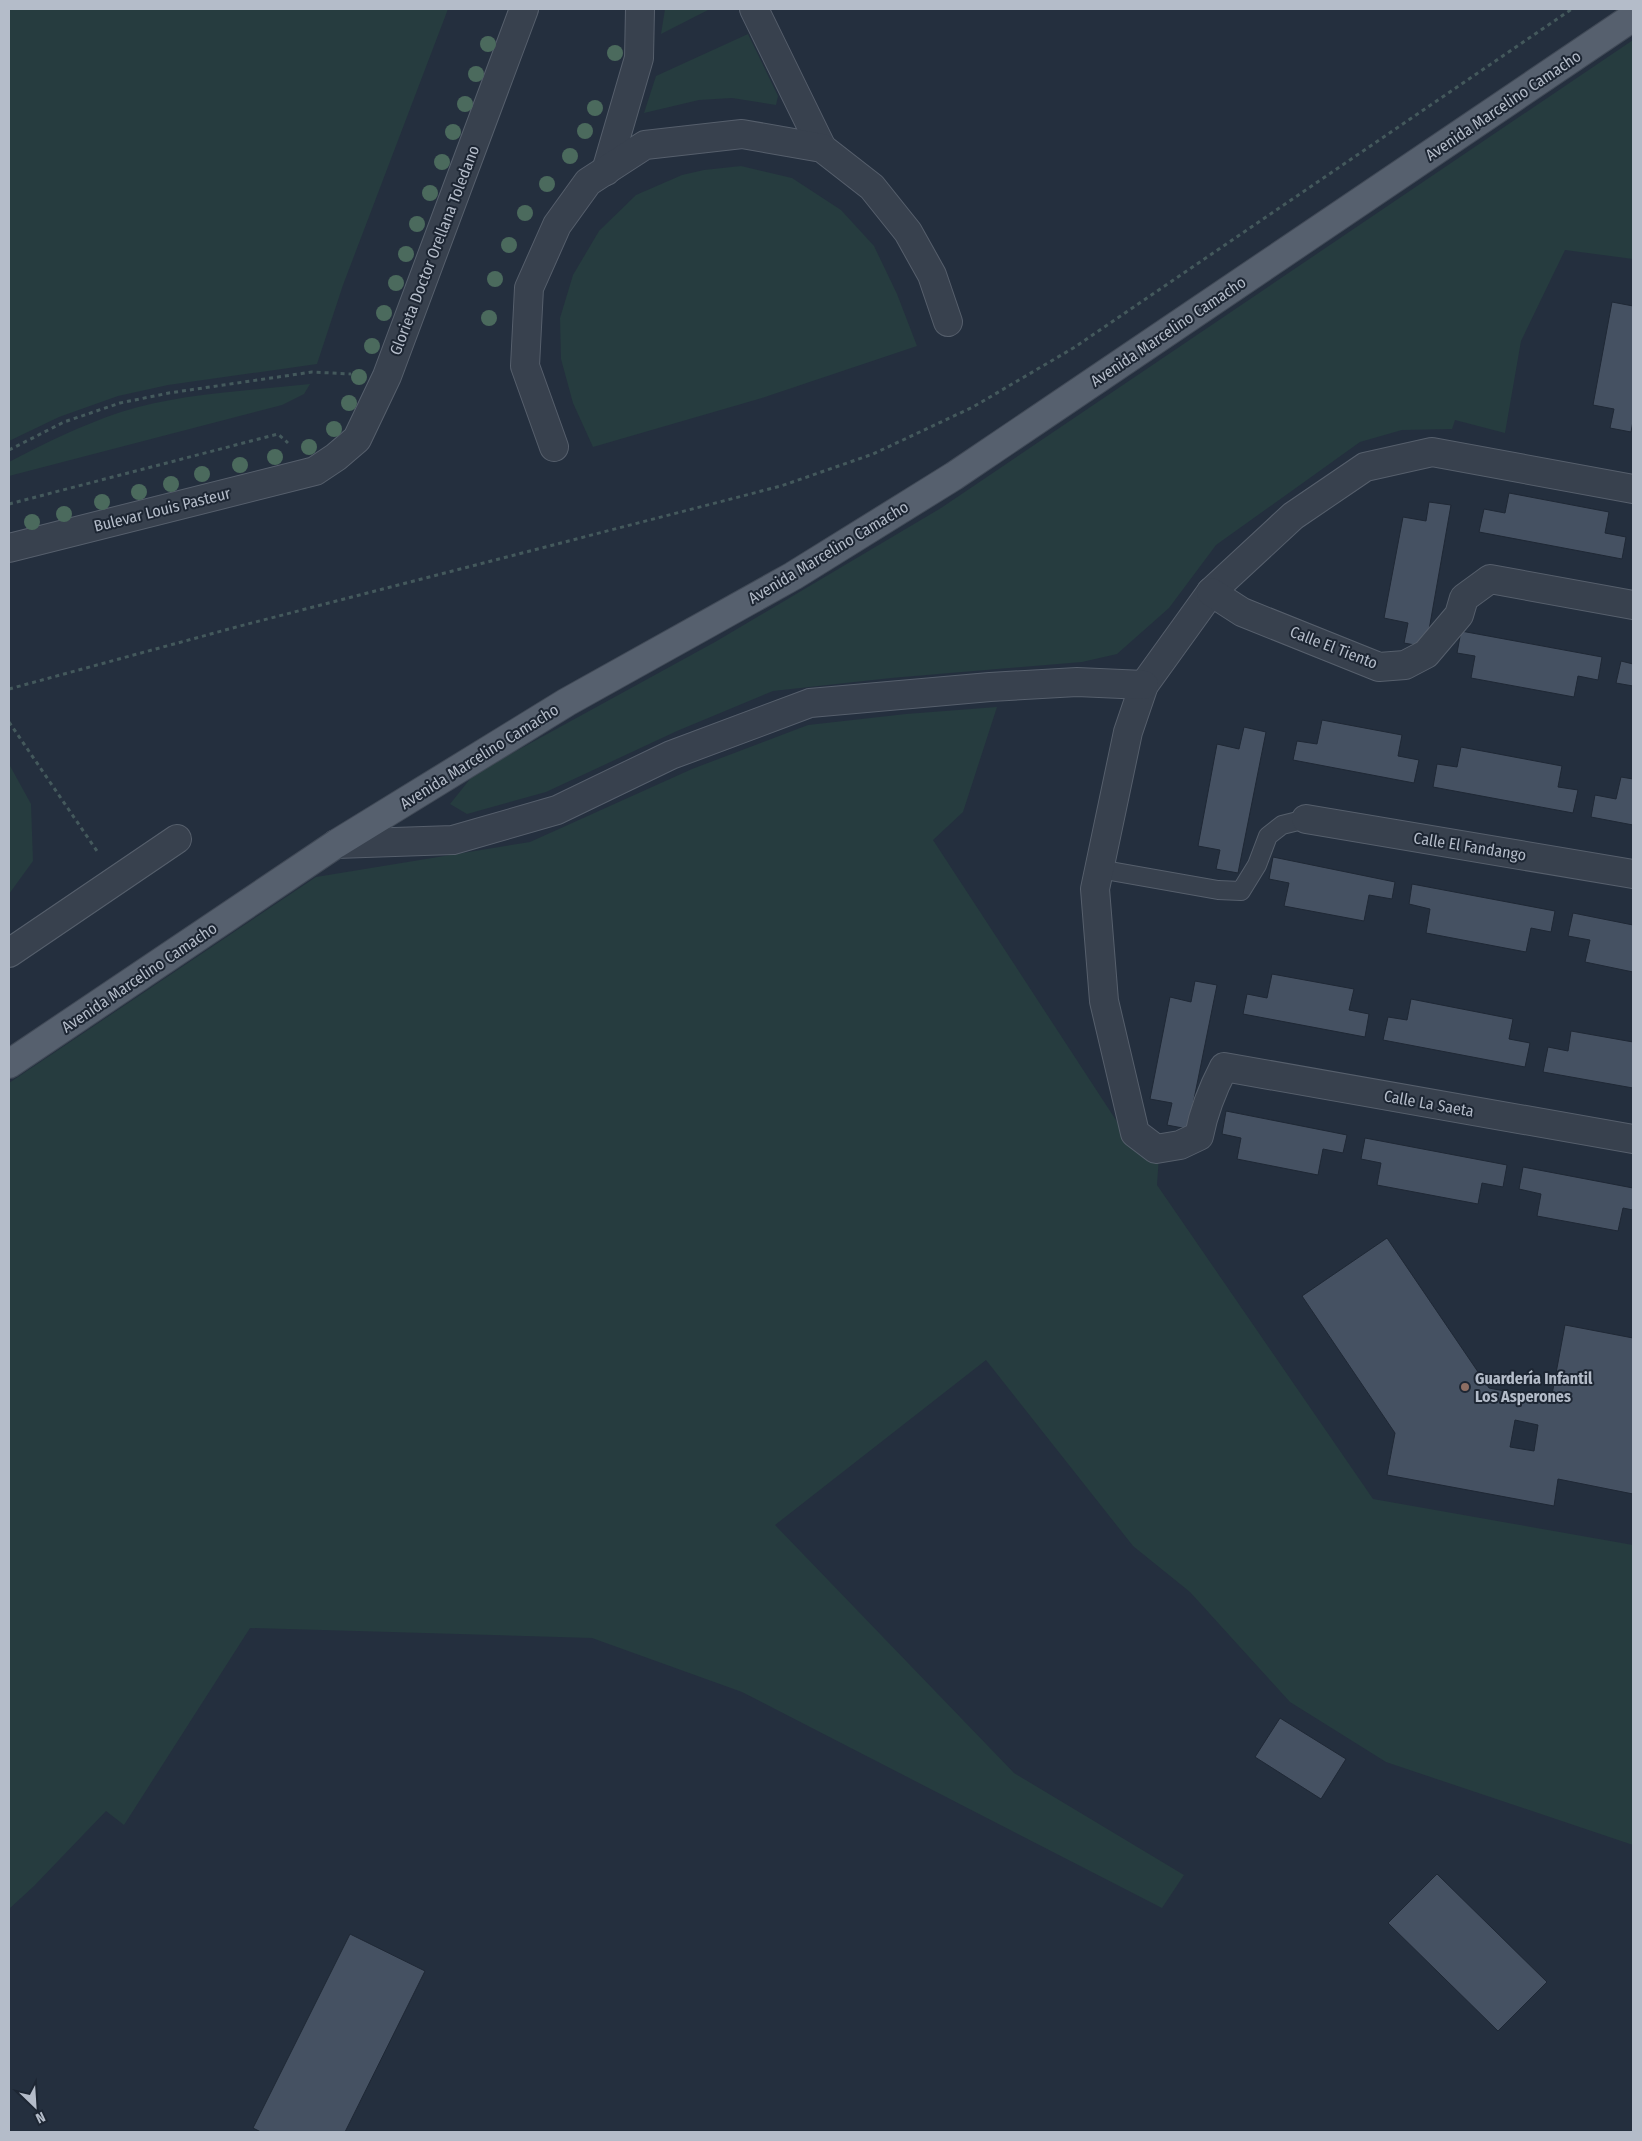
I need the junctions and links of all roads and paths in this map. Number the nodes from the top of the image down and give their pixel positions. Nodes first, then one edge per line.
1 (524, 9) edge
2 (640, 9) edge
3 (754, 9) edge
4 (1572, 9) edge
5 (1633, 17) edge
6 (822, 148) junction
7 (606, 171) junction
8 (948, 322) dead end
9 (387, 376) junction
10 (554, 447) dead end
11 (9, 450) edge
12 (315, 471) junction
13 (1633, 489) edge
14 (9, 504) edge
15 (9, 548) edge
16 (1211, 592) junction
17 (1633, 605) edge
18 (1144, 684) junction
19 (9, 689) edge
20 (9, 722) edge
21 (1306, 819) joint
22 (177, 839) dead end
23 (336, 844) junction
24 (1099, 869) junction
25 (1633, 874) edge
26 (117, 880) junction
27 (9, 953) edge
28 (9, 1064) edge
29 (1633, 1140) edge

1 - 9 street, Glorieta Doctor Orellana Toledano
2 - 7 street
3 - 6 street
4 - 19 path
5 - 23 main road, Avenida Marcelino Camacho
6 - 7 street
6 - 8 street
7 - 10 street
9 - 11 path
9 - 12 street, Glorieta Doctor Orellana Toledano
12 - 14 path
12 - 15 street, Bulevar Louis Pasteur
13 - 16 street
16 - 17 street, Calle El Tiento
16 - 18 street
18 - 23 street
18 - 24 street
20 - 26 path
21 - 24 lane
21 - 25 street, Calle El Fandango
22 - 26 street
23 - 28 main road, Avenida Marcelino Camacho
24 - 29 street, Calle La Saeta
26 - 27 street

